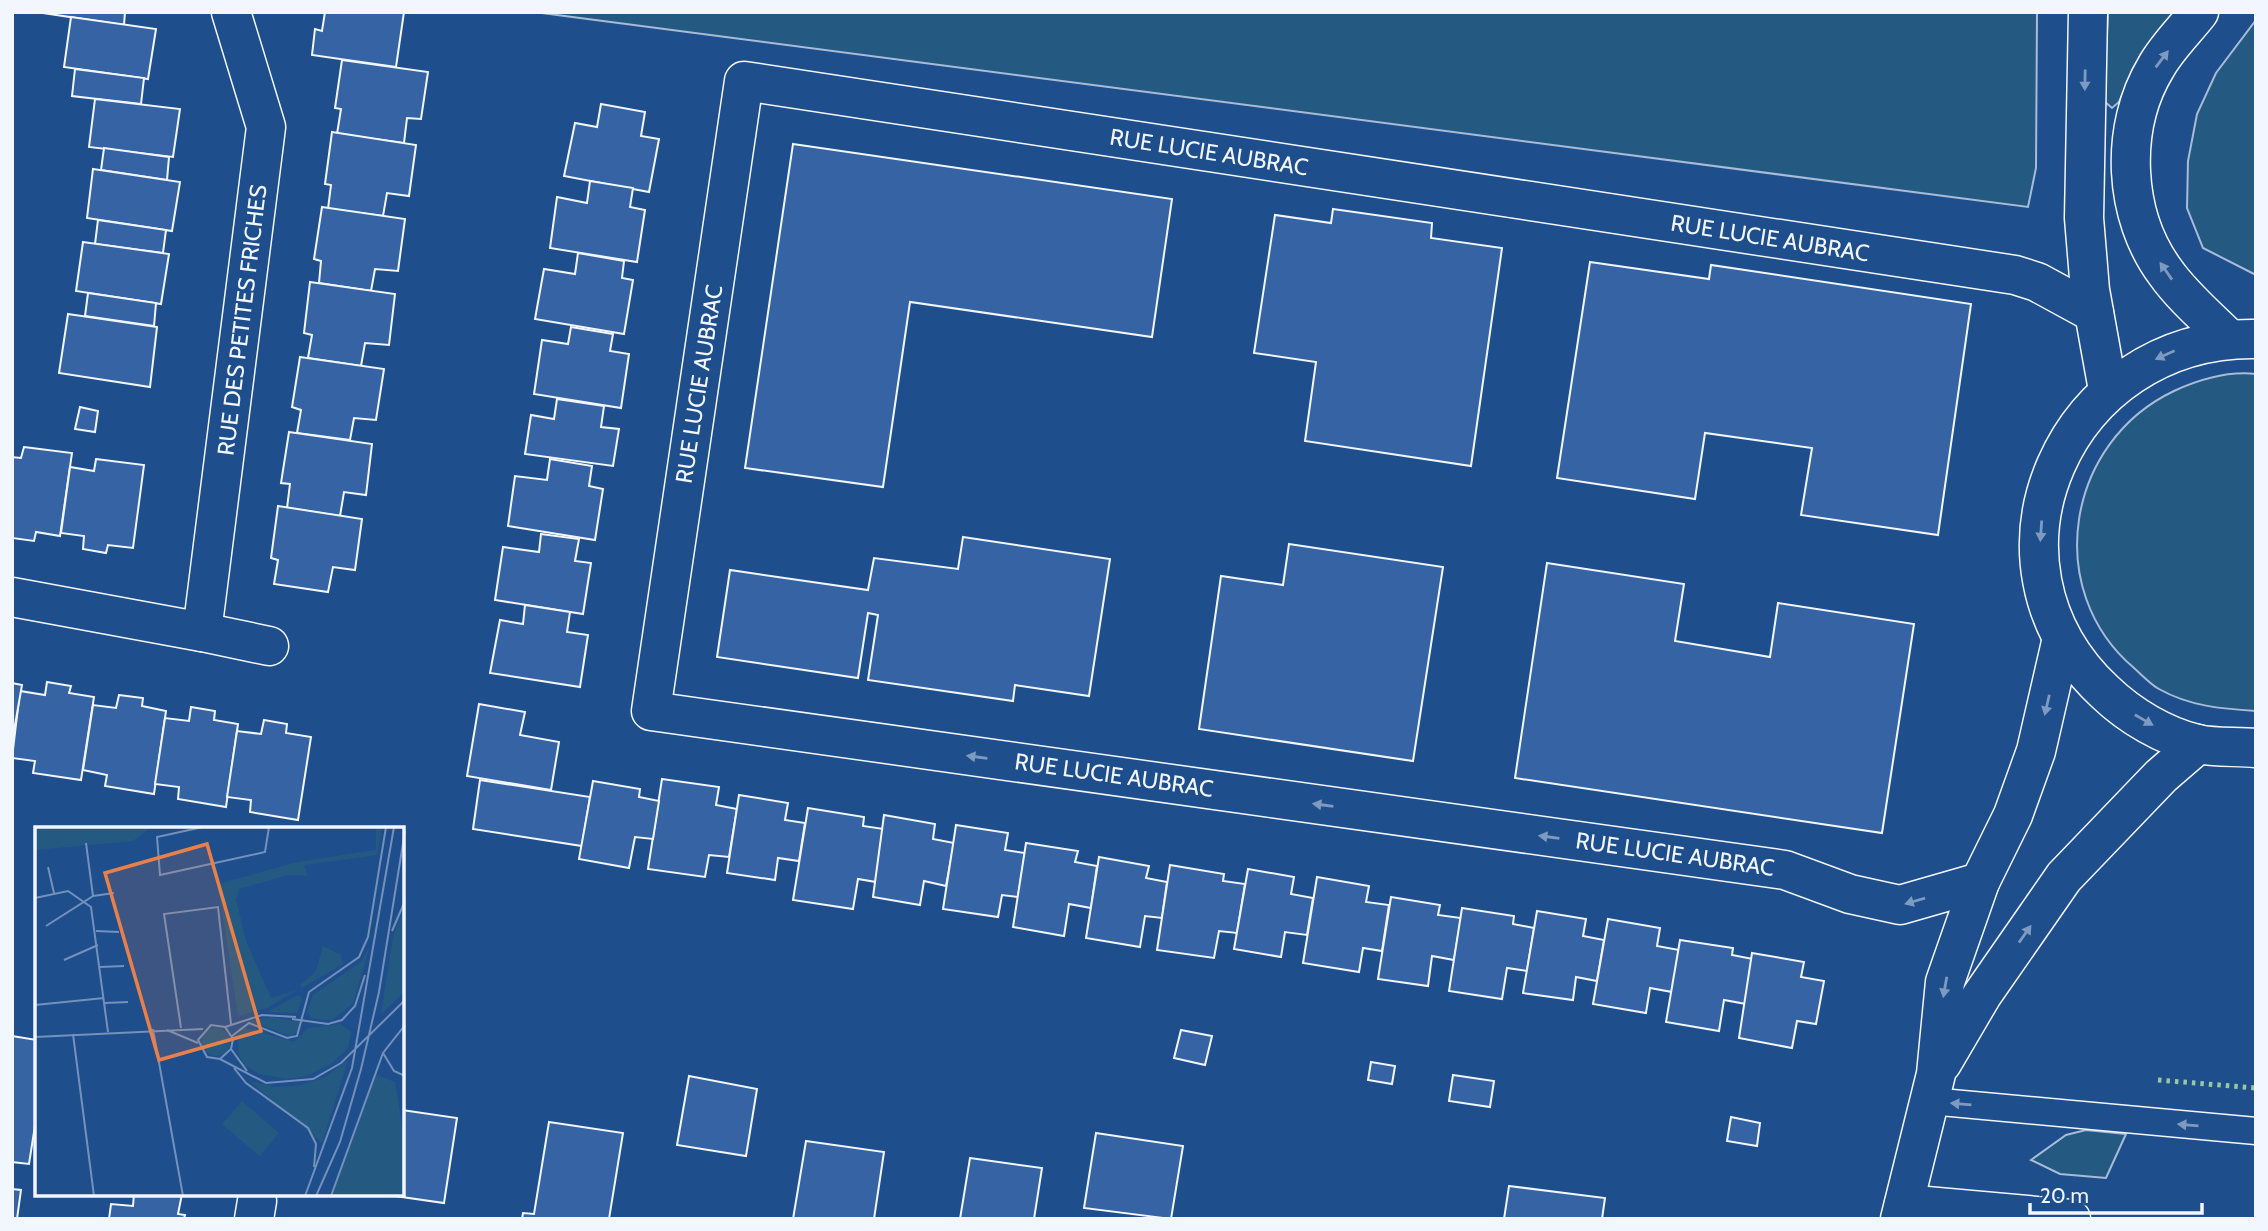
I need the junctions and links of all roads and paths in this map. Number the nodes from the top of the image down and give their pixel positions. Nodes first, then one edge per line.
1 (231, 12) edge
2 (2088, 12) edge
3 (2199, 12) edge
4 (2094, 313) junction
5 (2242, 339) edge
6 (2108, 390) junction
7 (12, 597) edge
8 (202, 632) junction
9 (2062, 638) junction
10 (270, 646) dead end
11 (2198, 744) junction
12 (2256, 748) edge
13 (1980, 882) junction
14 (1933, 1087) junction
15 (2256, 1131) edge
16 (1902, 1211) edge
17 (2071, 1219) edge

1 - 8 street, RUE DES PETITES FRICHES
2 -> 4 street
5 -> 3 street
4 - 6 street
13 -> 4 street, RUE LUCIE AUBRAC
5 -> 6 street
6 -> 9 street
7 - 8 street
8 - 10 street
9 -> 11 street
9 -> 13 street
11 - 12 street
14 -> 11 street
13 -> 14 street
15 -> 14 lane
14 - 16 street
16 - 17 street

